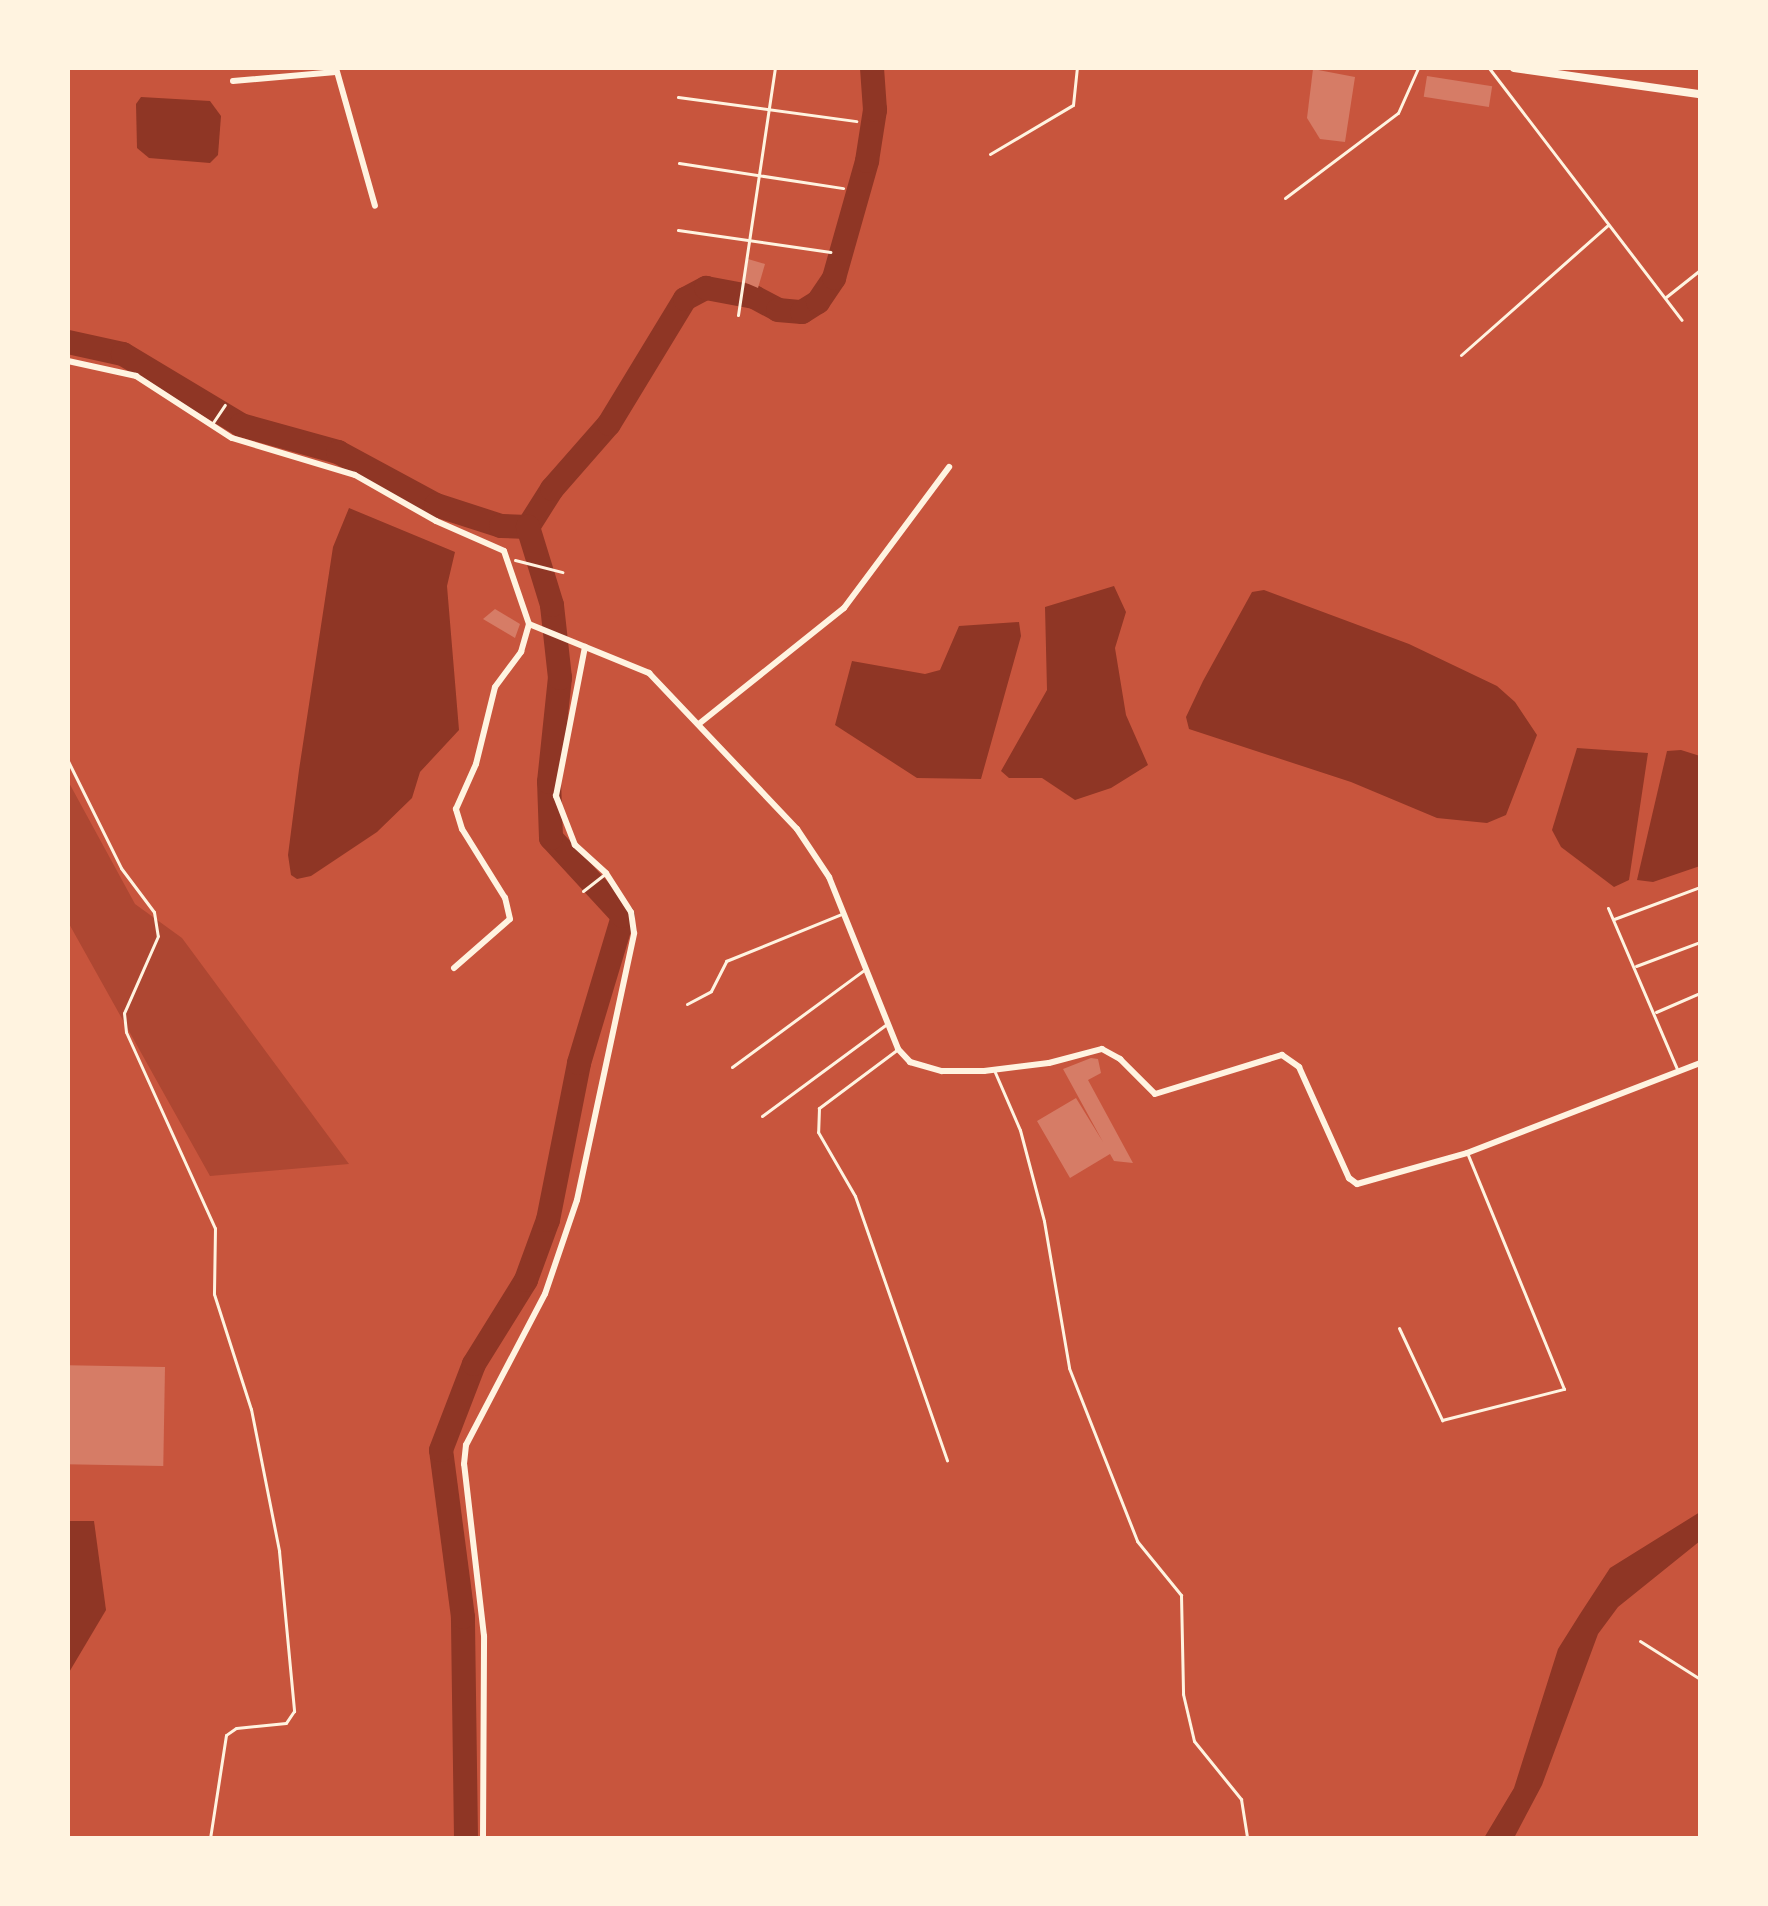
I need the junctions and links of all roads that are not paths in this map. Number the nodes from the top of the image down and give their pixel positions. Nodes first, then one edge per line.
1 (775, 68) edge
2 (1077, 68) edge
3 (1418, 68) edge
4 (1489, 68) edge
5 (1514, 68) edge
6 (336, 70) edge
7 (233, 81) dead end
8 (1700, 94) edge
9 (678, 97) dead end
10 (769, 109) junction
11 (856, 121) dead end
12 (990, 154) dead end
13 (679, 163) dead end
14 (759, 174) junction
15 (843, 188) dead end
16 (1285, 198) dead end
17 (375, 206) dead end
18 (1608, 225) junction
19 (678, 230) dead end
20 (749, 241) junction
21 (830, 252) dead end
22 (1700, 270) edge
23 (1666, 297) junction
24 (738, 315) dead end
25 (1682, 320) dead end
26 (1461, 355) dead end
27 (68, 361) edge
28 (225, 405) dead end
29 (210, 427) junction
30 (949, 467) dead end
31 (515, 560) dead end
32 (562, 572) dead end
33 (529, 624) junction
34 (585, 647) junction
35 (700, 723) junction
36 (68, 761) edge
37 (605, 874) dead end
38 (1700, 887) edge
39 (583, 891) dead end
40 (1608, 908) dead end
41 (842, 914) junction
42 (1614, 919) junction
43 (1700, 942) edge
44 (1635, 967) junction
45 (454, 968) dead end
46 (864, 970) junction
47 (1700, 993) edge
48 (687, 1004) dead end
49 (1655, 1012) junction
50 (887, 1024) junction
51 (898, 1049) junction
52 (1700, 1063) edge
53 (732, 1067) dead end
54 (994, 1070) junction
55 (1678, 1073) junction
56 (762, 1116) dead end
57 (1467, 1153) junction
58 (1399, 1328) dead end
59 (947, 1460) dead end
60 (1640, 1641) dead end
61 (1700, 1679) edge
62 (210, 1838) edge
63 (483, 1838) edge
64 (1247, 1838) edge

1 - 10 lane
2 - 12 lane
3 - 16 lane
4 - 18 lane
5 - 8 street
6 - 7 street
6 - 17 street
9 - 10 lane
10 - 11 lane
10 - 14 lane
13 - 14 lane
14 - 15 lane
14 - 20 lane
18 - 23 lane
18 - 26 lane
19 - 20 lane
20 - 21 lane
20 - 24 lane
22 - 23 lane
23 - 25 lane
27 - 29 street
28 - 29 lane
29 - 33 street
30 - 35 street
31 - 32 lane
33 - 34 street
33 - 45 street
34 - 35 street
34 - 63 street
35 - 41 street
36 - 62 lane
37 - 39 lane
38 - 42 lane
40 - 42 lane
41 - 46 street
41 - 48 lane
42 - 44 lane
43 - 44 lane
44 - 49 lane
46 - 50 street
46 - 53 lane
47 - 49 lane
49 - 55 lane
50 - 51 street
50 - 56 lane
51 - 54 street
51 - 59 lane
52 - 55 street
54 - 57 street
54 - 64 lane
55 - 57 street
57 - 58 lane
60 - 61 lane

